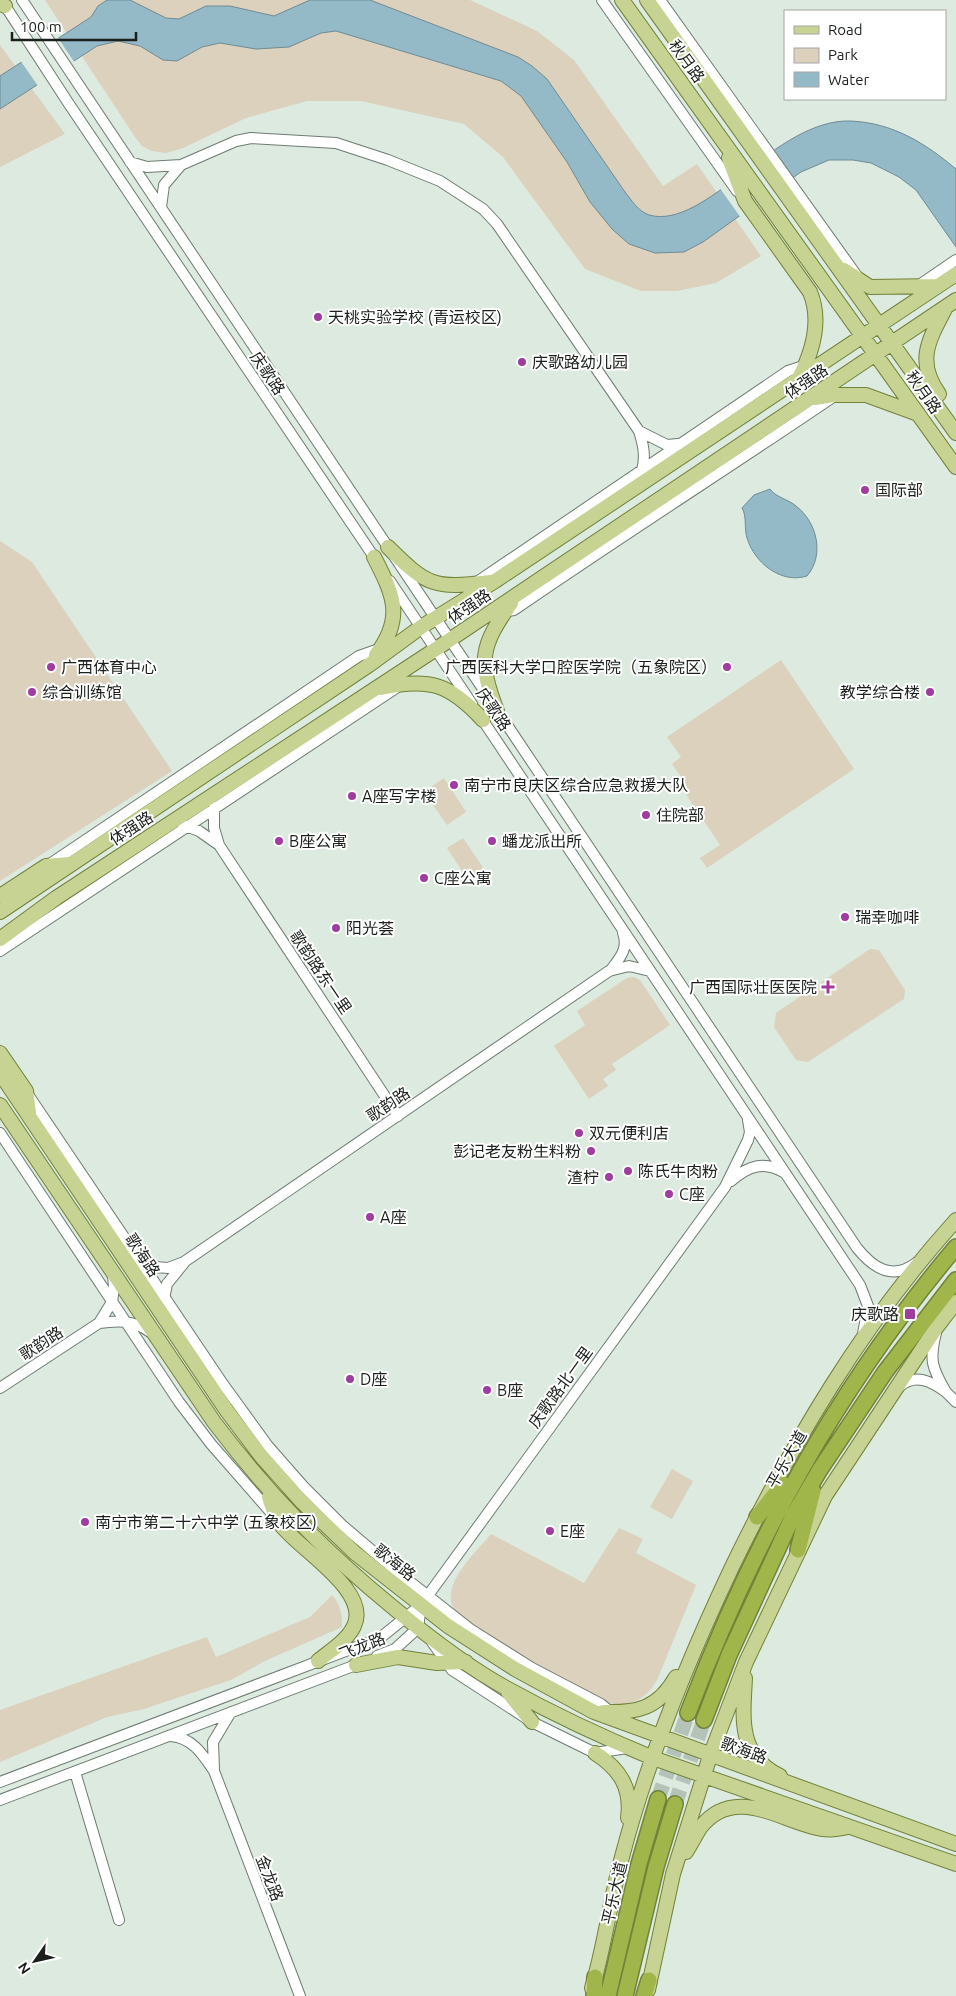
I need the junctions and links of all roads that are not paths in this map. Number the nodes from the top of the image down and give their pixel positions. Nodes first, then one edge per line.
1 (602, 0) edge
2 (622, 0) edge
3 (646, 0) edge
4 (660, 0) edge
5 (23, 2) edge
6 (4, 6) edge
7 (745, 127) junction
8 (724, 143) junction
9 (120, 147) junction
10 (104, 157) junction
11 (130, 162) junction
12 (182, 165) junction
13 (745, 201) junction
14 (161, 208) junction
15 (814, 225) junction
16 (956, 260) edge
17 (834, 262) junction
18 (956, 274) edge
19 (935, 281) junction
20 (862, 282) junction
21 (951, 303) edge
22 (879, 325) junction
23 (863, 336) junction
24 (892, 344) junction
25 (876, 355) junction
26 (831, 357) junction
27 (806, 365) junction
28 (799, 379) junction
29 (836, 395) junction
30 (810, 399) junction
31 (918, 414) junction
32 (956, 417) edge
33 (639, 430) junction
34 (956, 433) edge
35 (679, 444) junction
36 (956, 467) edge
37 (642, 470) junction
38 (388, 547) junction
39 (374, 557) junction
40 (495, 581) junction
41 (476, 584) junction
42 (516, 595) junction
43 (504, 612) junction
44 (484, 617) junction
45 (436, 618) junction
46 (421, 627) junction
47 (450, 640) junction
48 (400, 641) junction
49 (382, 648) junction
50 (436, 649) junction
51 (369, 665) junction
52 (401, 685) junction
53 (373, 690) junction
54 (498, 711) junction
55 (483, 720) junction
56 (527, 754) junction
57 (512, 764) junction
58 (216, 793) junction
59 (214, 809) junction
60 (172, 822) junction
61 (188, 826) junction
62 (218, 845) junction
63 (72, 864) junction
64 (46, 866) junction
65 (0, 896) edge
66 (0, 912) edge
67 (621, 927) junction
68 (2, 938) edge
69 (0, 951) edge
70 (609, 971) junction
71 (650, 971) junction
72 (0, 1053) edge
73 (0, 1072) edge
74 (26, 1091) junction
75 (0, 1105) edge
76 (746, 1114) junction
77 (30, 1116) junction
78 (398, 1116) junction
79 (0, 1133) edge
80 (786, 1173) junction
81 (725, 1187) junction
82 (956, 1220) edge
83 (956, 1247) edge
84 (856, 1248) junction
85 (842, 1258) junction
86 (922, 1258) junction
87 (126, 1259) junction
88 (184, 1262) junction
89 (145, 1267) junction
90 (113, 1271) junction
91 (956, 1280) edge
92 (164, 1294) junction
93 (112, 1302) junction
94 (956, 1302) edge
95 (125, 1320) junction
96 (99, 1324) junction
97 (938, 1325) junction
98 (171, 1327) junction
99 (157, 1337) junction
100 (862, 1340) junction
101 (0, 1388) edge
102 (946, 1392) junction
103 (891, 1394) junction
104 (956, 1402) edge
105 (806, 1456) junction
106 (819, 1471) junction
107 (263, 1485) junction
108 (756, 1517) junction
109 (280, 1524) junction
110 (798, 1550) junction
111 (424, 1600) junction
112 (404, 1616) junction
113 (423, 1631) junction
114 (700, 1634) junction
115 (318, 1661) junction
116 (466, 1662) junction
117 (746, 1662) junction
118 (446, 1663) junction
119 (356, 1665) junction
120 (505, 1687) junction
121 (231, 1712) junction
122 (594, 1712) junction
123 (611, 1712) junction
124 (688, 1713) tunnel mouth
125 (704, 1720) tunnel mouth
126 (532, 1722) junction
127 (626, 1725) junction
128 (169, 1736) junction
129 (660, 1737) junction
130 (627, 1748) junction
131 (595, 1753) junction
132 (710, 1756) junction
133 (653, 1758) junction
134 (214, 1771) junction
135 (75, 1772) junction
136 (704, 1776) junction
137 (0, 1782) edge
138 (658, 1799) tunnel mouth
139 (0, 1800) edge
140 (831, 1800) junction
141 (676, 1804) tunnel mouth
142 (849, 1827) junction
143 (956, 1844) edge
144 (624, 1848) junction
145 (956, 1864) edge
146 (674, 1874) junction
147 (119, 1920) dead end
148 (595, 1977) junction
149 (649, 1980) joint
150 (300, 1996) edge
151 (590, 1996) edge
152 (594, 1996) edge
153 (608, 1996) edge
154 (625, 1996) edge
155 (645, 1996) edge

1 - 13 street
2 - 8 main road, 秋月路
3 - 7 main road, 秋月路
4 - 7 street
5 - 9 street, 庆歌路
6 - 10 street, 庆歌路
7 - 15 main road, 秋月路
8 - 13 main road
8 - 23 main road, 秋月路
9 - 10 street
9 - 11 street, 庆歌路
10 - 39 street, 庆歌路
11 - 12 street
11 - 14 street, 庆歌路
12 - 14 street
12 - 33 street
13 - 27 main road
14 - 38 street, 庆歌路
15 - 17 main road, 秋月路
15 - 20 street
16 - 19 street
17 - 20 main road
17 - 22 main road, 秋月路
18 - 19 main road, 体强路
19 - 20 main road
19 - 22 main road, 体强路
21 - 24 main road, 体强路
21 - 32 main road
22 - 23 main road, 体强路
22 - 24 main road, 秋月路
23 - 25 main road, 秋月路
23 - 26 main road, 体强路
24 - 25 main road, 体强路
24 - 34 main road, 秋月路
25 - 30 main road, 体强路
25 - 31 main road, 秋月路
26 - 27 street
26 - 28 main road, 体强路
27 - 28 main road
27 - 35 street
28 - 40 main road, 体强路
29 - 30 main road
29 - 31 main road
29 - 43 street
30 - 42 main road, 体强路
31 - 36 main road, 秋月路
33 - 35 street
33 - 37 street
35 - 37 street
37 - 41 street
38 - 41 main road
38 - 45 street, 庆歌路
39 - 46 street, 庆歌路
39 - 49 main road
40 - 41 main road
40 - 45 main road, 体强路
42 - 43 main road
42 - 44 main road, 体强路
43 - 44 street
43 - 54 main road
44 - 47 main road, 体强路
45 - 46 main road, 体强路
45 - 47 street, 庆歌路
46 - 48 main road, 体强路
46 - 50 street, 庆歌路
47 - 50 main road, 体强路
47 - 54 street, 庆歌路
48 - 49 street
48 - 51 main road, 体强路
49 - 51 main road
49 - 64 street
50 - 53 main road, 体强路
50 - 55 street, 庆歌路
51 - 63 main road, 体强路
52 - 53 main road
52 - 55 main road
52 - 59 street
53 - 58 main road, 体强路
54 - 56 street, 庆歌路
55 - 57 street, 庆歌路
56 - 57 street
56 - 84 street, 庆歌路
57 - 67 street, 庆歌路
58 - 59 street, 歌韵路东一里
58 - 60 main road, 体强路
59 - 61 street
59 - 62 street, 歌韵路东一里
60 - 61 street, 歌韵路东一里
60 - 68 main road, 体强路
61 - 62 street, 歌韵路东一里
61 - 69 street
62 - 78 street, 歌韵路东一里
63 - 64 main road
63 - 66 main road, 体强路
64 - 65 main road
67 - 70 street, 歌韵路
67 - 71 street, 庆歌路
70 - 71 street, 歌韵路
70 - 78 street, 歌韵路
71 - 76 street, 庆歌路
72 - 74 main road
73 - 77 main road, 歌海路
74 - 77 main road
74 - 89 street
75 - 90 main road
76 - 80 street, 庆歌路
76 - 81 street, 庆歌路北一里
77 - 87 main road, 歌海路
78 - 88 street, 歌韵路
79 - 93 street
80 - 81 street, 庆歌路北一里
80 - 85 street, 庆歌路
81 - 111 street, 庆歌路北一里
82 - 86 main road
83 - 105 highway, 平乐大道
84 - 85 street
84 - 86 street, 庆歌路
85 - 100 street, 庆歌路
86 - 100 main road
87 - 89 street, 歌韵路
87 - 98 main road, 歌海路
88 - 89 street, 歌韵路
88 - 92 street, 歌韵路
89 - 92 street
90 - 93 street
90 - 99 main road
91 - 106 highway
92 - 98 street
92 - 111 street
93 - 95 street
93 - 96 street
94 - 97 main road
95 - 96 street
95 - 99 street
95 - 109 street
96 - 101 street, 歌韵路
97 - 102 street
97 - 103 main road
98 - 111 main road, 歌海路
99 - 107 main road
100 - 108 main road
102 - 103 street
102 - 104 street
103 - 110 main road
105 - 108 highway
105 - 124 highway, 平乐大道
106 - 110 highway
106 - 125 highway
107 - 109 main road
107 - 112 main road
108 - 114 main road
109 - 115 main road
110 - 117 main road
111 - 112 street, 飞龙路
111 - 113 street
111 - 122 main road, 歌海路
111 - 123 street
112 - 113 main road
112 - 115 street, 飞龙路
113 - 116 main road
113 - 118 street
113 - 119 street, 飞龙路
114 - 123 main road
114 - 129 main road
115 - 137 street, 飞龙路
116 - 118 main road
116 - 120 main road
117 - 132 main road
117 - 140 main road
118 - 119 main road
118 - 126 street
119 - 121 street, 飞龙路
120 - 126 main road
120 - 130 main road
121 - 128 street, 飞龙路
121 - 134 street, 金龙路
122 - 123 main road
122 - 127 main road, 歌海路
123 - 127 street
126 - 131 street
127 - 129 main road, 歌海路
128 - 134 street, 金龙路
128 - 135 street, 飞龙路
129 - 132 main road, 歌海路
129 - 133 main road
130 - 131 street
130 - 133 main road
131 - 144 main road
132 - 136 main road
132 - 140 main road, 歌海路
133 - 136 main road
133 - 144 main road
134 - 150 street, 金龙路
135 - 139 street, 飞龙路
135 - 147 street
136 - 142 main road
136 - 146 main road
138 - 153 highway, 平乐大道
140 - 143 main road, 歌海路
141 - 154 highway
142 - 145 main road
142 - 146 main road
144 - 148 main road
146 - 149 main road
148 - 151 main road
148 - 152 highway
149 - 155 highway

